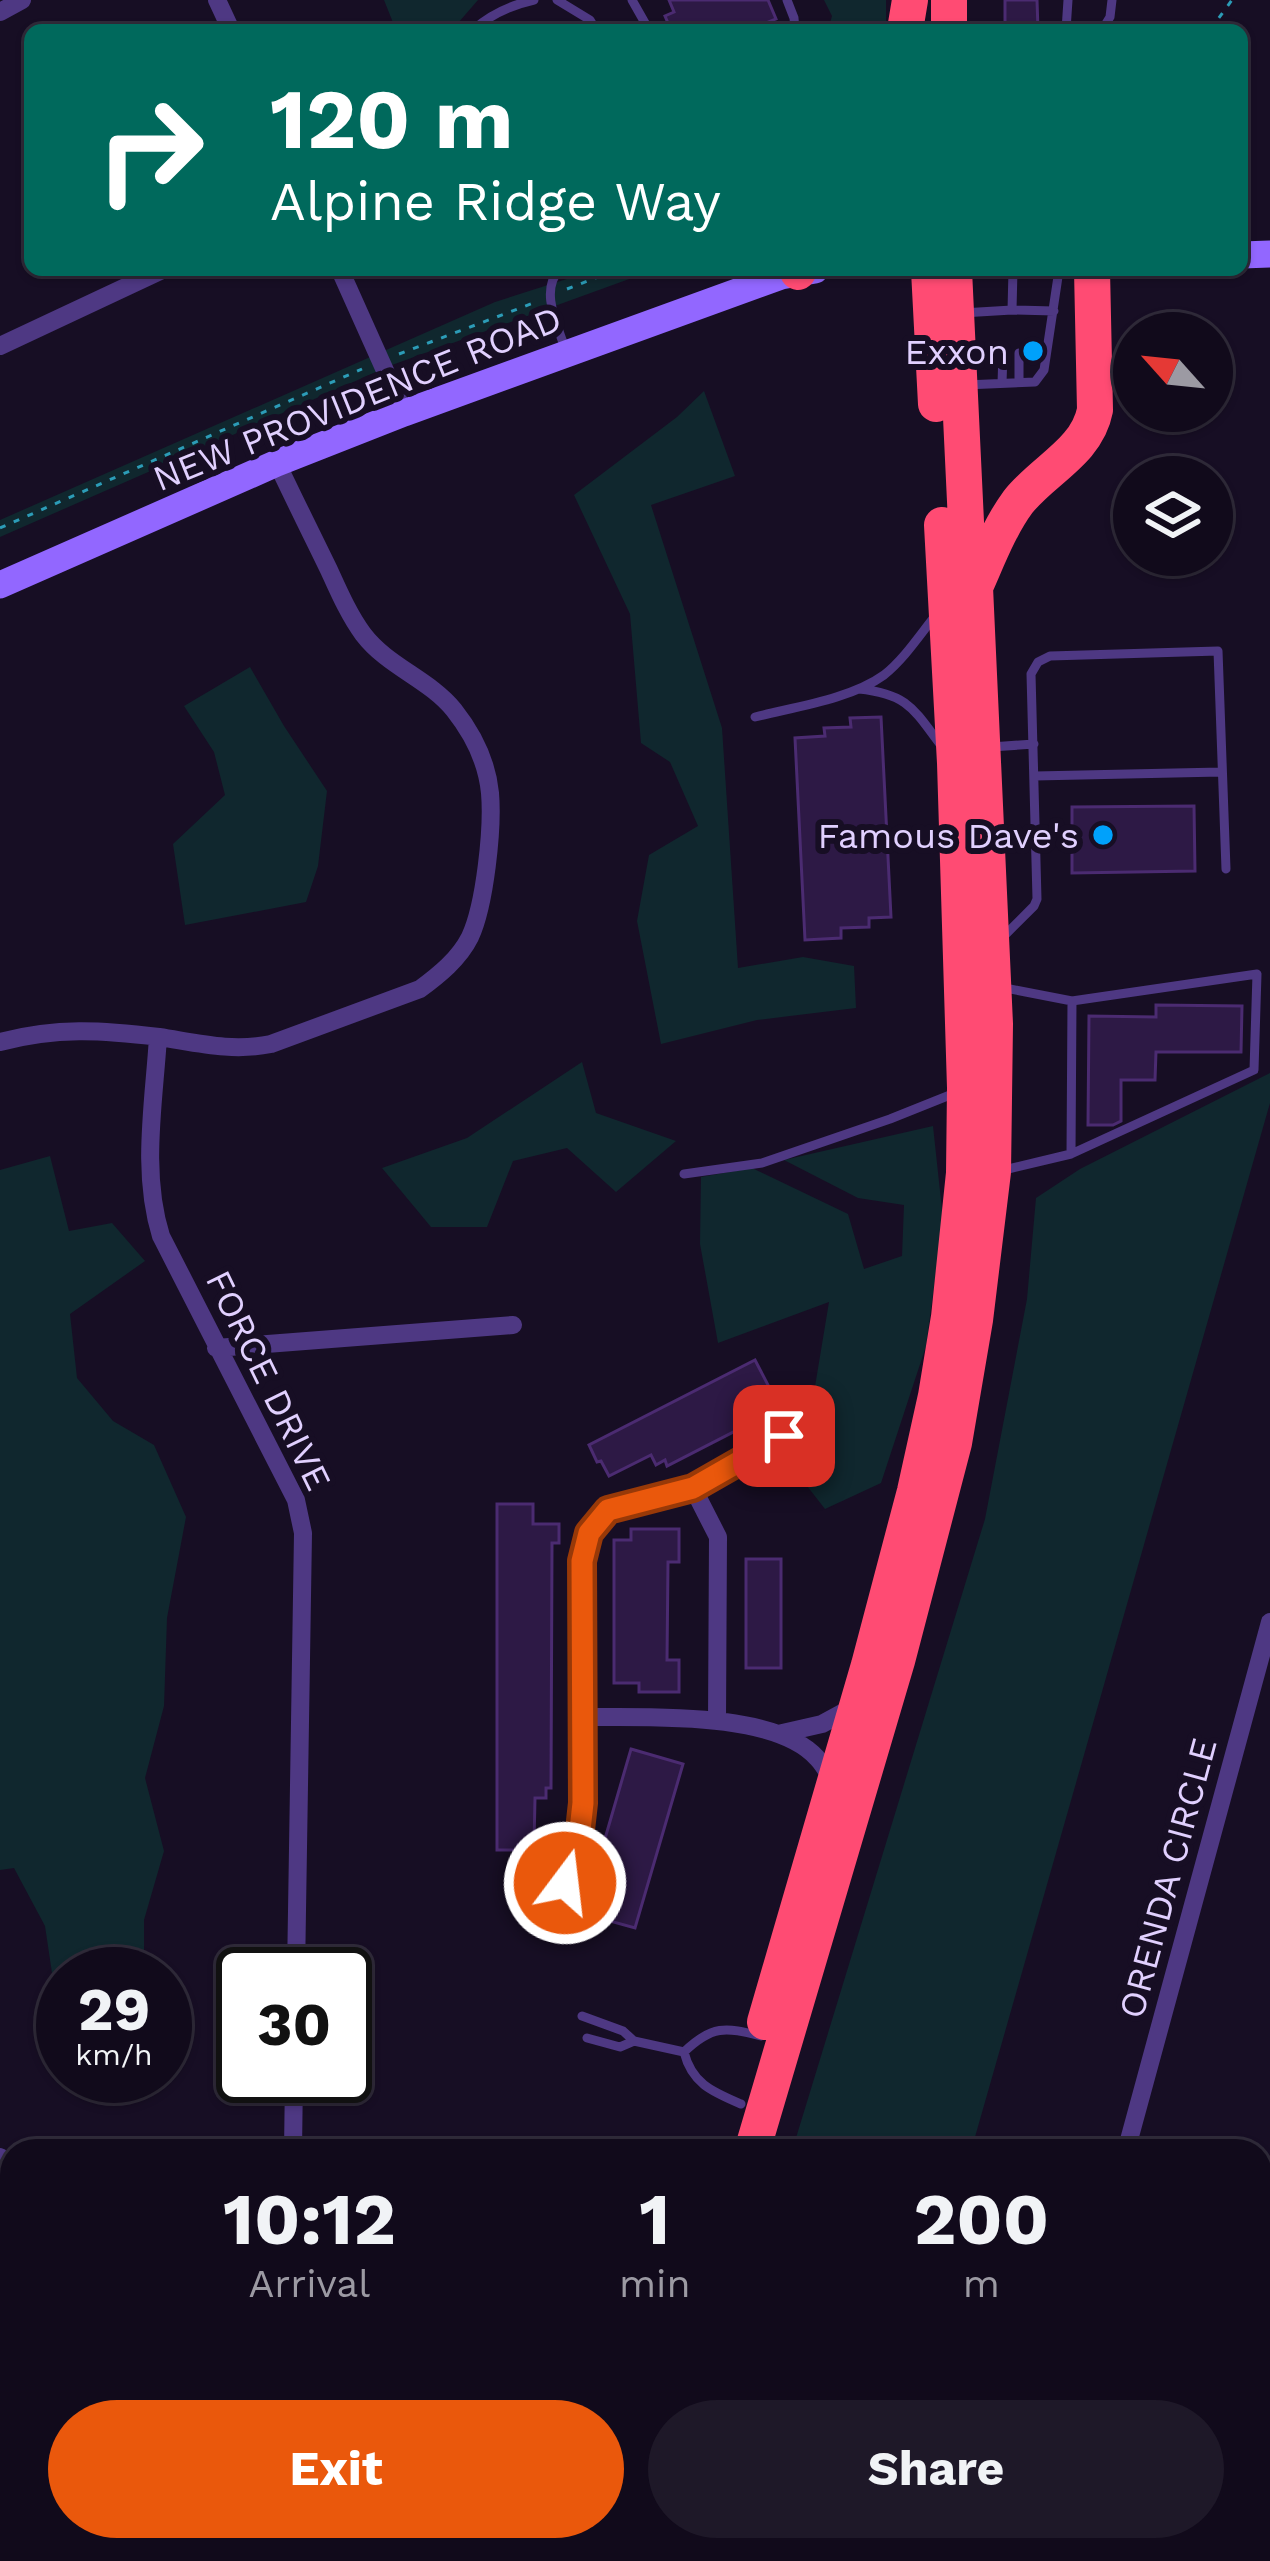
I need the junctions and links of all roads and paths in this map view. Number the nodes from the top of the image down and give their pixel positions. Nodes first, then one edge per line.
1 (22, 0) edge
2 (534, 0) edge
3 (557, 0) edge
4 (0, 12) edge
5 (480, 24) edge
6 (592, 24) edge
7 (149, 276) edge
8 (343, 276) edge
9 (553, 276) edge
10 (601, 276) edge
11 (789, 276) edge
12 (930, 276) edge
13 (954, 276) edge
14 (1012, 276) edge
15 (1058, 276) edge
16 (1092, 276) edge
17 (549, 296) junction
18 (1011, 310) junction
19 (1054, 311) junction
20 (957, 313) junction
21 (1003, 327) dead end
22 (1019, 328) dead end
23 (0, 346) edge
24 (566, 352) junction
25 (1003, 353) dead end
26 (1019, 353) dead end
27 (382, 361) junction
28 (1019, 382) junction
29 (1002, 383) junction
30 (960, 386) junction
31 (404, 413) junction
32 (277, 463) junction
33 (0, 528) edge
34 (0, 584) edge
35 (961, 595) junction
36 (859, 689) junction
37 (754, 717) dead end
38 (1034, 744) junction
39 (968, 755) junction
40 (1220, 772) junction
41 (1035, 776) junction
42 (1226, 869) dead end
43 (992, 948) junction
44 (994, 986) junction
45 (1072, 1000) junction
46 (158, 1037) junction
47 (0, 1042) edge
48 (965, 1088) junction
49 (1071, 1154) junction
50 (993, 1172) junction
51 (684, 1174) dead end
52 (514, 1324) dead end
53 (216, 1348) junction
54 (784, 1436) dead end
55 (693, 1488) junction
56 (1270, 1622) edge
57 (857, 1705) junction
58 (583, 1717) junction
59 (717, 1720) junction
60 (778, 1733) junction
61 (834, 1784) junction
62 (565, 1883) dead end
63 (296, 1947) edge
64 (582, 2017) dead end
65 (760, 2036) junction
66 (587, 2038) dead end
67 (634, 2041) junction
68 (684, 2053) junction
69 (294, 2103) edge
70 (741, 2104) junction
71 (293, 2139) edge
72 (730, 2139) edge
73 (756, 2139) edge
74 (1129, 2139) edge

1 - 4 street
2 - 5 lane
3 - 6 lane
7 - 23 street
8 - 27 street
9 - 17 lane
10 - 17 path
11 - 24 street, NEW PROVIDENCE ROAD
12 - 35 highway
13 - 20 highway
14 - 18 lane
15 - 19 lane
16 - 35 highway
17 - 24 lane
17 - 27 path
18 - 19 lane
18 - 20 lane
18 - 21 lane
18 - 22 lane
19 - 28 lane
20 - 30 highway
24 - 31 street, NEW PROVIDENCE ROAD
25 - 29 lane
26 - 28 lane
27 - 31 street
27 - 33 path
28 - 29 lane
29 - 30 lane
30 - 35 highway
31 - 32 street, NEW PROVIDENCE ROAD
32 - 34 street, NEW PROVIDENCE ROAD
32 - 46 street
35 - 36 lane
35 - 39 highway
36 - 37 lane
36 - 39 lane
38 - 39 lane
38 - 40 lane
38 - 41 lane
39 - 43 highway
39 - 48 highway
40 - 41 lane
40 - 42 lane
41 - 43 lane
43 - 44 highway
44 - 45 lane
44 - 50 highway
45 - 49 lane
45 - 49 lane
46 - 47 street
46 - 53 street, FORCE DRIVE
48 - 51 lane
48 - 57 highway
49 - 50 lane
50 - 73 highway
52 - 53 street
53 - 63 street, FORCE DRIVE
54 - 55 street
55 - 58 street
55 - 59 street
56 - 74 street, ORENDA CIRCLE
57 - 60 street
57 - 61 highway
58 - 59 street
58 - 62 street
59 - 60 street
60 - 61 street
61 - 65 highway
64 - 67 lane
65 - 68 lane
65 - 70 highway
66 - 67 lane
67 - 68 lane
68 - 70 lane
69 - 71 street
70 - 72 highway

